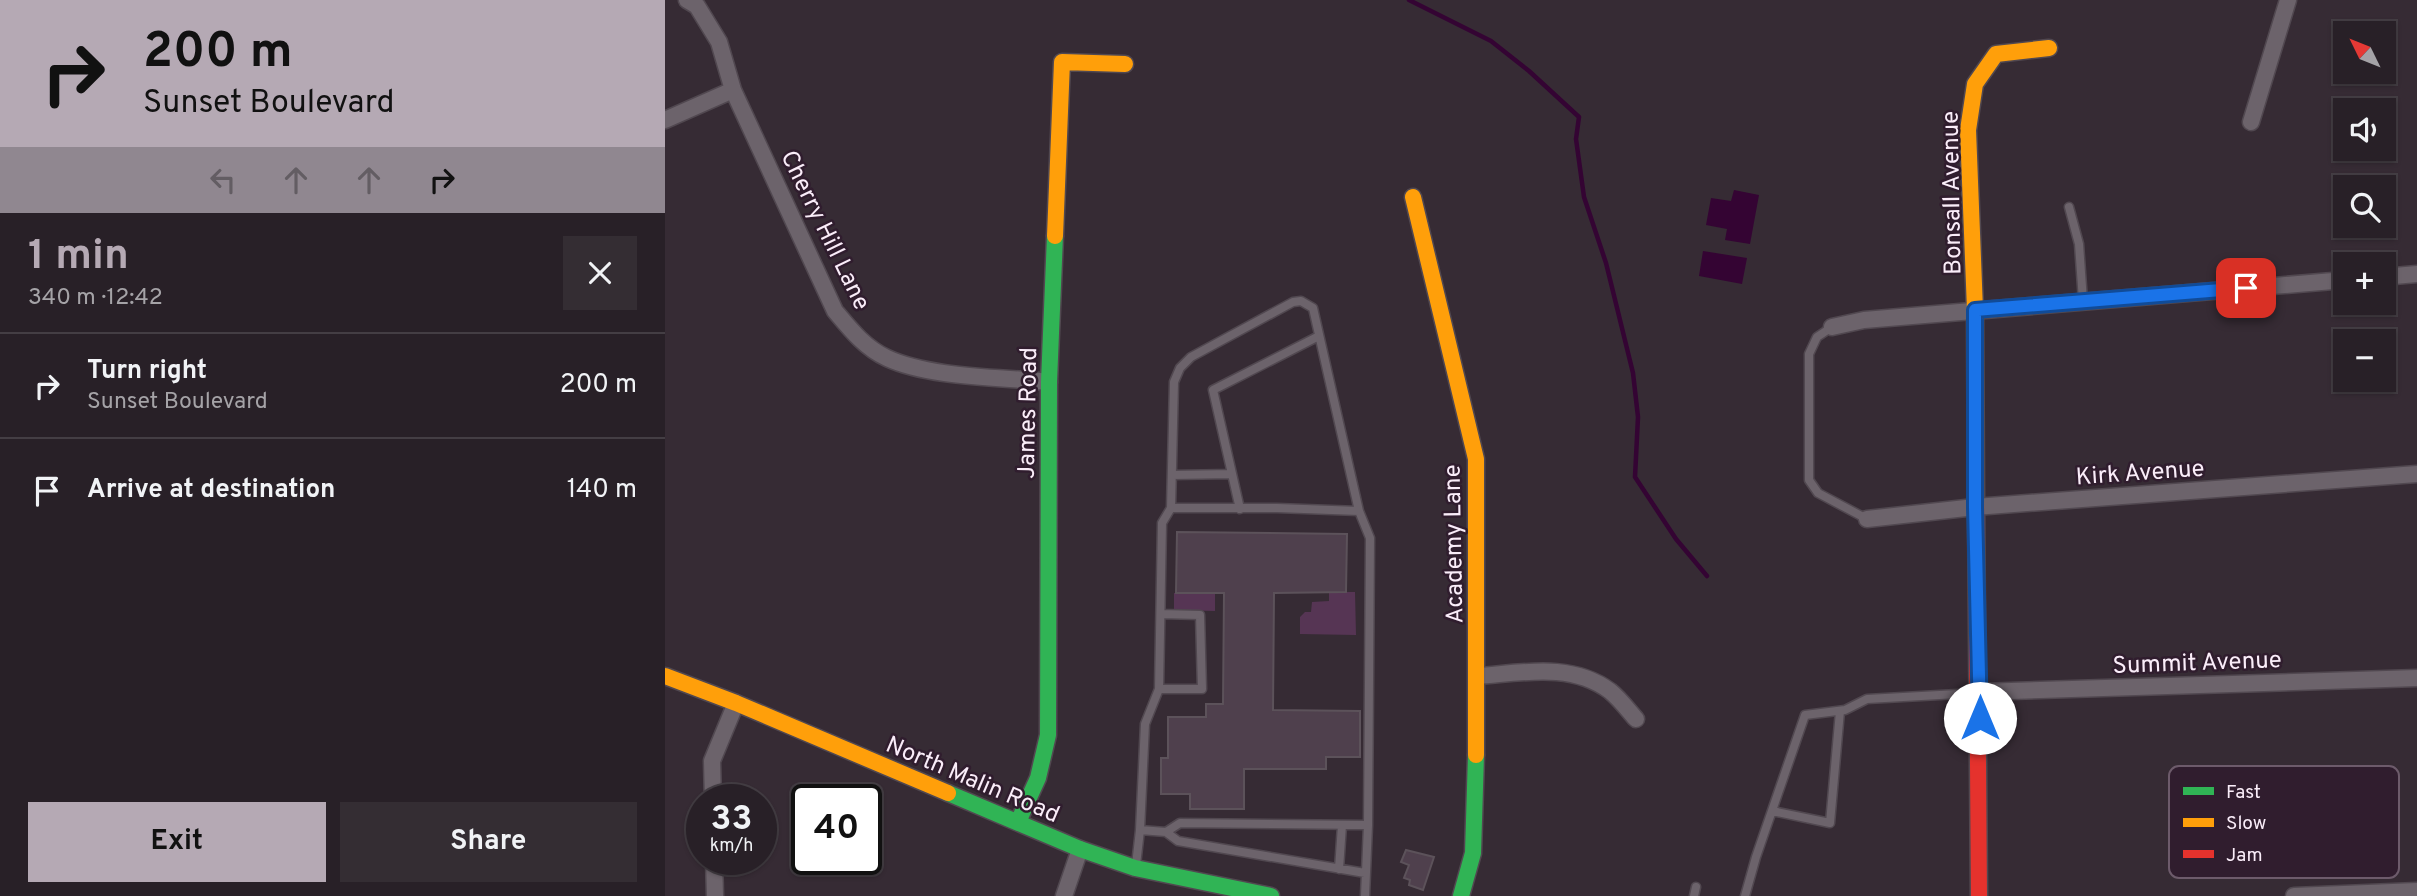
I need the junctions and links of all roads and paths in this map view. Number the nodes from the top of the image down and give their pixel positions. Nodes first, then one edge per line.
1 (687, 0) edge
2 (2288, 0) edge
3 (2049, 48) dead end
4 (1125, 64) dead end
5 (733, 90) junction
6 (665, 120) edge
7 (2251, 122) dead end
8 (1413, 197) dead end
9 (2069, 207) dead end
10 (2417, 274) edge
11 (2396, 276) edge
12 (2333, 281) edge
13 (2083, 301) junction
14 (1975, 310) junction
15 (1832, 327) joint
16 (1319, 336) junction
17 (1049, 382) junction
18 (1232, 474) junction
19 (2417, 474) edge
20 (1172, 475) junction
21 (1975, 507) junction
22 (1171, 508) junction
23 (1240, 509) junction
24 (1359, 511) junction
25 (1867, 519) joint
26 (1161, 614) junction
27 (665, 676) edge
28 (1478, 676) junction
29 (2417, 678) edge
30 (1159, 689) junction
31 (1980, 692) junction
32 (736, 703) junction
33 (1840, 711) junction
34 (1636, 719) dead end
35 (713, 784) edge
36 (1772, 811) junction
37 (1018, 822) junction
38 (1342, 825) junction
39 (1368, 825) junction
40 (1140, 830) junction
41 (1166, 832) junction
42 (1080, 849) junction
43 (1135, 868) junction
44 (1339, 869) junction
45 (1365, 873) junction
46 (714, 875) edge
47 (2417, 891) edge
48 (1253, 895) edge
49 (715, 896) edge
50 (1064, 896) edge
51 (1271, 896) edge
52 (1365, 896) edge
53 (1461, 896) edge
54 (1745, 896) edge
55 (1979, 896) edge
56 (2294, 896) edge

1 - 5 street, Cherry Hill Lane
2 - 7 street
3 - 14 street, Bonsall Avenue
4 - 17 street, James Road
5 - 6 street
5 - 17 street, Cherry Hill Lane
8 - 28 street, Academy Lane
9 - 13 lane
10 - 11 street
12 - 13 street
13 - 14 street
14 - 15 street
14 - 21 street, Bonsall Avenue
15 - 25 lane
16 - 18 lane
16 - 20 lane
16 - 24 lane
17 - 37 street, James Road
18 - 20 lane
18 - 23 lane
19 - 21 street, Kirk Avenue
20 - 22 lane
21 - 25 street, Kirk Avenue
21 - 31 street, Bonsall Avenue
22 - 23 lane
22 - 26 lane
23 - 24 lane
24 - 39 lane
26 - 30 lane
26 - 30 lane
27 - 32 street, North Malin Road
28 - 34 street
28 - 53 street, Academy Lane
29 - 31 street, Summit Avenue
30 - 40 lane
31 - 33 lane
31 - 55 street, Bonsall Avenue
32 - 35 street
32 - 37 street, North Malin Road
33 - 36 lane
33 - 36 lane
36 - 54 lane
37 - 42 street, North Malin Road
38 - 39 lane
38 - 41 lane
38 - 44 lane
39 - 45 lane
40 - 41 lane
40 - 43 lane
41 - 44 lane
42 - 43 street, North Malin Road
42 - 50 street
43 - 48 street, North Malin Road
44 - 45 lane
45 - 52 lane
46 - 49 street
47 - 56 street
48 - 51 street, North Malin Road

